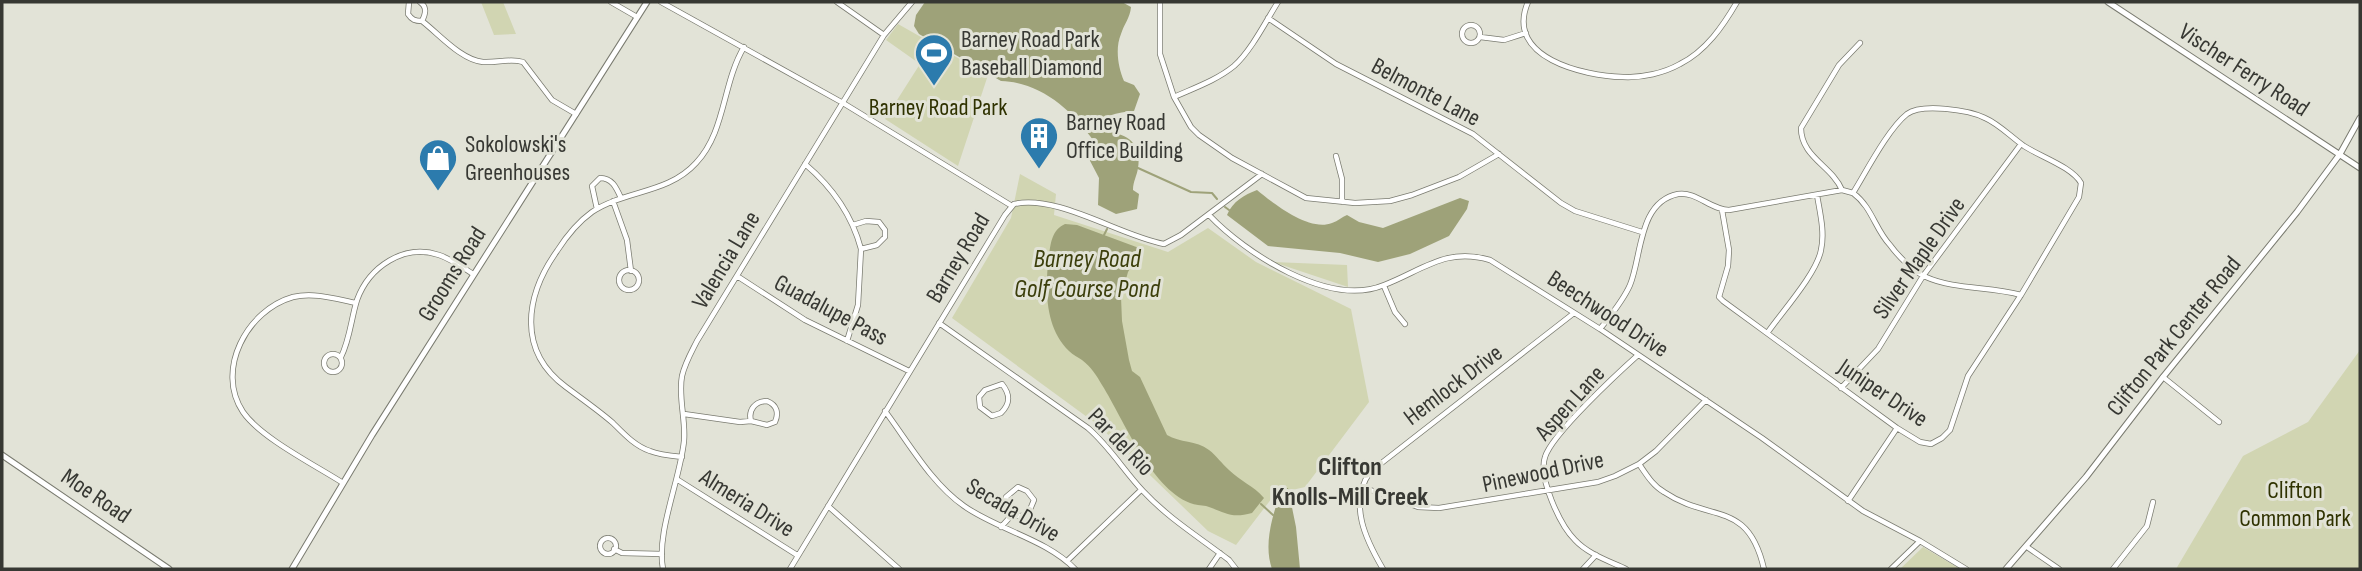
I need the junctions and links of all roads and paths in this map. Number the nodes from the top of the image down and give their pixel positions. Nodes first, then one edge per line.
1 (409, 2) edge
2 (420, 2) edge
3 (611, 2) edge
4 (647, 2) edge
5 (661, 2) edge
6 (837, 2) edge
7 (912, 2) edge
8 (1160, 2) edge
9 (1278, 2) edge
10 (1528, 2) edge
11 (1737, 2) edge
12 (2108, 2) edge
13 (637, 17) junction
14 (1268, 18) junction
15 (422, 20) junction
16 (1526, 33) junction
17 (884, 36) junction
18 (1480, 37) junction
19 (1860, 43) dead end
20 (744, 47) junction
21 (1174, 97) junction
22 (843, 103) junction
23 (576, 114) junction
24 (2360, 118) edge
25 (2022, 144) junction
26 (1499, 154) junction
27 (2340, 154) junction
28 (1336, 156) dead end
29 (805, 164) junction
30 (2360, 167) edge
31 (1262, 174) junction
32 (1842, 190) junction
33 (1853, 193) junction
34 (1818, 195) junction
35 (621, 198) junction
36 (613, 201) junction
37 (1342, 202) junction
38 (1012, 206) junction
39 (597, 209) junction
40 (1722, 210) junction
41 (1209, 215) junction
42 (853, 225) junction
43 (1642, 232) junction
44 (861, 248) junction
45 (631, 271) junction
46 (473, 274) junction
47 (737, 276) junction
48 (1923, 276) junction
49 (1384, 286) junction
50 (2021, 295) junction
51 (356, 303) junction
52 (1574, 313) junction
53 (939, 323) junction
54 (1405, 324) dead end
55 (1600, 329) junction
56 (1768, 332) junction
57 (847, 341) junction
58 (1638, 355) junction
59 (341, 357) junction
60 (909, 371) junction
61 (1009, 374) junction
62 (2163, 377) junction
63 (1002, 384) junction
64 (1841, 388) junction
65 (1706, 400) junction
66 (885, 411) junction
67 (684, 414) junction
68 (751, 421) junction
69 (2219, 422) dead end
70 (1897, 428) junction
71 (2, 454) edge
72 (682, 457) junction
73 (1639, 464) junction
74 (678, 481) junction
75 (343, 483) junction
76 (1362, 487) junction
77 (1142, 490) junction
78 (1549, 490) junction
79 (1848, 501) junction
80 (2153, 502) dead end
81 (828, 506) junction
82 (1011, 516) junction
83 (1001, 527) junction
84 (1920, 541) junction
85 (2027, 547) junction
86 (614, 550) dead end
87 (1220, 553) junction
88 (662, 554) junction
89 (797, 555) junction
90 (1596, 555) junction
91 (1067, 561) junction
92 (169, 569) edge
93 (292, 569) edge
94 (663, 569) edge
95 (790, 569) edge
96 (899, 569) edge
97 (1076, 569) edge
98 (1209, 569) edge
99 (1236, 569) edge
100 (1383, 569) edge
101 (1584, 569) edge
102 (1626, 569) edge
103 (1764, 569) edge
104 (1891, 569) edge
105 (1966, 569) edge
106 (2006, 569) edge
107 (2059, 569) edge
108 (2113, 569) edge

1 - 15 street
2 - 15 street
3 - 13 street
4 - 13 street, Grooms Road
5 - 20 street
6 - 17 street
7 - 17 street, Valencia Lane
8 - 21 street
9 - 14 street
10 - 16 street
11 - 16 street
12 - 27 street, Vischer Ferry Road
13 - 23 street, Grooms Road
14 - 21 street
14 - 26 street, Belmonte Lane
15 - 23 street
16 - 18 street
17 - 22 street, Valencia Lane
18 - 18 street
19 - 32 street
20 - 22 street
20 - 35 street
21 - 31 street
22 - 29 street, Valencia Lane
22 - 38 street
23 - 46 street, Grooms Road
24 - 27 street, Clifton Park Center Road
25 - 33 street
25 - 48 street, Silver Maple Drive
25 - 50 street, Juniper Drive
26 - 37 street
26 - 43 street, Belmonte Lane
27 - 30 street, Vischer Ferry Road
27 - 62 street, Clifton Park Center Road
28 - 37 street
29 - 42 street
29 - 47 street, Valencia Lane
31 - 37 street
31 - 41 street, Barney Road
32 - 33 street
32 - 34 street
33 - 48 street
34 - 40 street
34 - 56 street
35 - 36 street
35 - 39 street
36 - 39 street
36 - 45 street
38 - 41 street, Barney Road
38 - 53 street, Barney Road
39 - 72 street
40 - 43 street
40 - 56 street, Juniper Drive
41 - 49 street, Beechwood Drive
42 - 44 street
42 - 44 street
43 - 55 street
44 - 57 street
45 - 45 street
46 - 51 street
46 - 75 street, Grooms Road
47 - 57 street, Guadalupe Pass
47 - 67 street, Valencia Lane
48 - 50 street
48 - 64 street, Silver Maple Drive
49 - 52 street, Beechwood Drive
49 - 54 street
50 - 70 street, Juniper Drive
51 - 59 street
51 - 75 street
52 - 55 street, Beechwood Drive
52 - 76 street, Hemlock Drive
53 - 60 street, Barney Road
53 - 61 street, Par del Rio
55 - 58 street, Beechwood Drive
56 - 64 street, Juniper Drive
57 - 60 street, Guadalupe Pass
58 - 65 street, Beechwood Drive
58 - 78 street, Aspen Lane
59 - 59 street
60 - 66 street, Barney Road
61 - 63 street
61 - 77 street, Par del Rio
62 - 69 street
62 - 85 street, Clifton Park Center Road
63 - 63 street
64 - 70 street, Juniper Drive
65 - 73 street, Pinewood Drive
65 - 79 street, Beechwood Drive
66 - 81 street, Barney Road
66 - 83 street, Secada Drive
67 - 68 street
67 - 72 street, Valencia Lane
68 - 68 street
70 - 79 street
71 - 92 street, Moe Road
72 - 74 street, Valencia Lane
73 - 78 street, Pinewood Drive
73 - 103 street
74 - 88 street, Valencia Lane
74 - 89 street, Almeria Drive
75 - 93 street, Grooms Road
76 - 78 street, Pinewood Drive
76 - 100 street
77 - 87 street, Par del Rio
77 - 91 street
78 - 90 street, Aspen Lane
79 - 84 street, Beechwood Drive
80 - 108 street
81 - 89 street, Barney Road
81 - 96 street
82 - 82 street
82 - 83 street
83 - 91 street, Secada Drive
84 - 104 street
84 - 105 street, Beechwood Drive
85 - 106 street, Clifton Park Center Road
85 - 107 street
86 - 88 street
87 - 98 street
87 - 99 street, Par del Rio
88 - 94 street, Valencia Lane
89 - 95 street, Barney Road
90 - 101 street
90 - 102 street, Aspen Lane
91 - 97 street, Secada Drive

